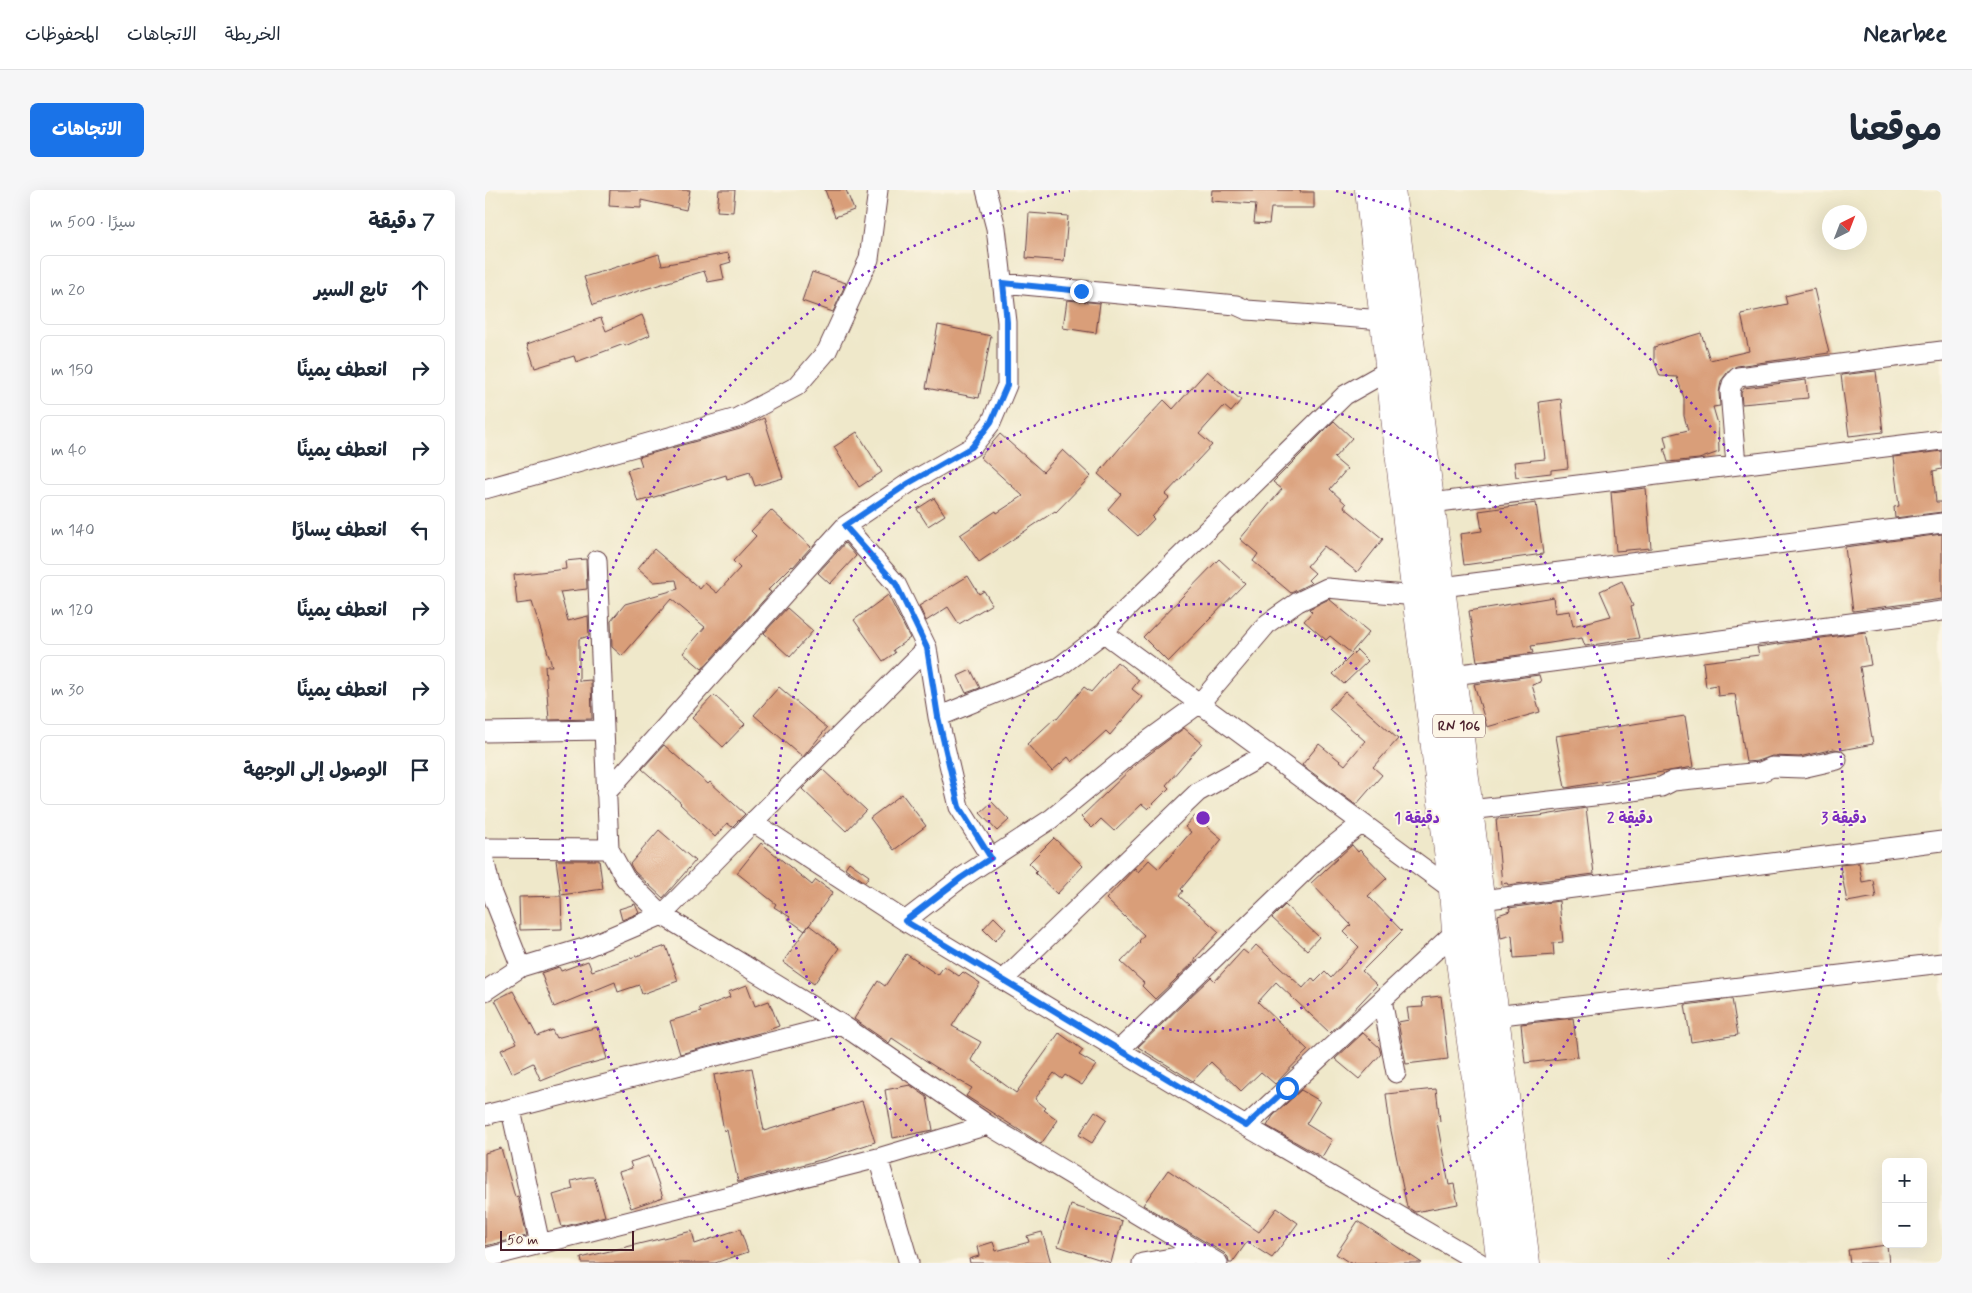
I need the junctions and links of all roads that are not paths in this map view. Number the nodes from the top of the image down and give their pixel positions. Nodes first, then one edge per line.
1 (878, 190) edge
2 (986, 190) edge
3 (1369, 190) edge
4 (1391, 190) edge
5 (1003, 283) junction
6 (1384, 320) junction
7 (1942, 351) edge
8 (1391, 369) junction
9 (1942, 440) edge
10 (1737, 465) junction
11 (485, 489) edge
12 (1431, 504) junction
13 (1942, 523) edge
14 (845, 526) junction
15 (597, 560) dead end
16 (1442, 587) junction
17 (1416, 596) junction
18 (1942, 611) edge
19 (1105, 632) junction
20 (927, 648) junction
21 (1453, 674) junction
22 (1199, 703) junction
23 (938, 717) junction
24 (604, 730) junction
25 (485, 732) edge
26 (1268, 754) junction
27 (1837, 760) dead end
28 (606, 793) junction
29 (1469, 810) junction
30 (753, 822) junction
31 (1362, 823) junction
32 (1942, 841) edge
33 (485, 848) edge
34 (609, 849) junction
35 (991, 858) junction
36 (485, 863) edge
37 (1453, 890) junction
38 (1481, 900) junction
39 (662, 915) junction
40 (905, 921) junction
41 (1456, 930) junction
42 (1942, 963) edge
43 (521, 968) junction
44 (1003, 980) junction
45 (485, 991) edge
46 (1381, 1000) junction
47 (1494, 1016) junction
48 (841, 1024) junction
49 (1119, 1050) junction
50 (1397, 1073) dead end
51 (511, 1110) junction
52 (485, 1116) edge
53 (989, 1125) junction
54 (1246, 1126) junction
55 (878, 1158) junction
56 (540, 1244) junction
57 (485, 1258) edge
58 (1201, 1258) edge
59 (909, 1263) edge
60 (1142, 1263) edge
61 (1218, 1263) edge
62 (1480, 1263) edge
63 (1501, 1263) edge
64 (1526, 1263) edge

1 - 11 street
2 - 5 street
3 - 6 main road, RN 106
4 - 12 main road, RN 106
5 - 6 street
5 - 14 street
6 - 8 main road, RN 106
7 - 10 street
8 - 17 main road, RN 106
8 - 19 street
9 - 10 street
10 - 12 street
12 - 16 main road, RN 106
13 - 16 street
14 - 20 street
14 - 28 street
15 - 24 street
16 - 21 main road, RN 106
17 - 22 street
17 - 37 main road, RN 106
18 - 21 street
19 - 22 street
19 - 23 street
20 - 23 street
20 - 30 street
21 - 29 main road, RN 106
22 - 26 street
22 - 35 street
23 - 35 street
24 - 25 street
24 - 28 street
26 - 31 street
26 - 44 street
27 - 29 street
28 - 34 street
29 - 38 main road, RN 106
30 - 39 street
30 - 40 street
31 - 37 street
31 - 49 street
32 - 38 street
33 - 34 street
34 - 39 street
35 - 40 street
36 - 43 street
37 - 38 street
37 - 41 main road, RN 106
38 - 47 main road, RN 106
39 - 43 street
39 - 48 street
40 - 44 street
41 - 46 street
41 - 63 main road, RN 106
42 - 47 street
43 - 45 street
44 - 49 street
46 - 50 street
46 - 54 street
47 - 64 main road, RN 106
48 - 51 street
48 - 53 street
49 - 54 street
51 - 52 street
51 - 56 street
53 - 55 street
53 - 58 street
54 - 62 street
55 - 56 street
55 - 59 street
56 - 57 street
58 - 60 street
58 - 61 street

